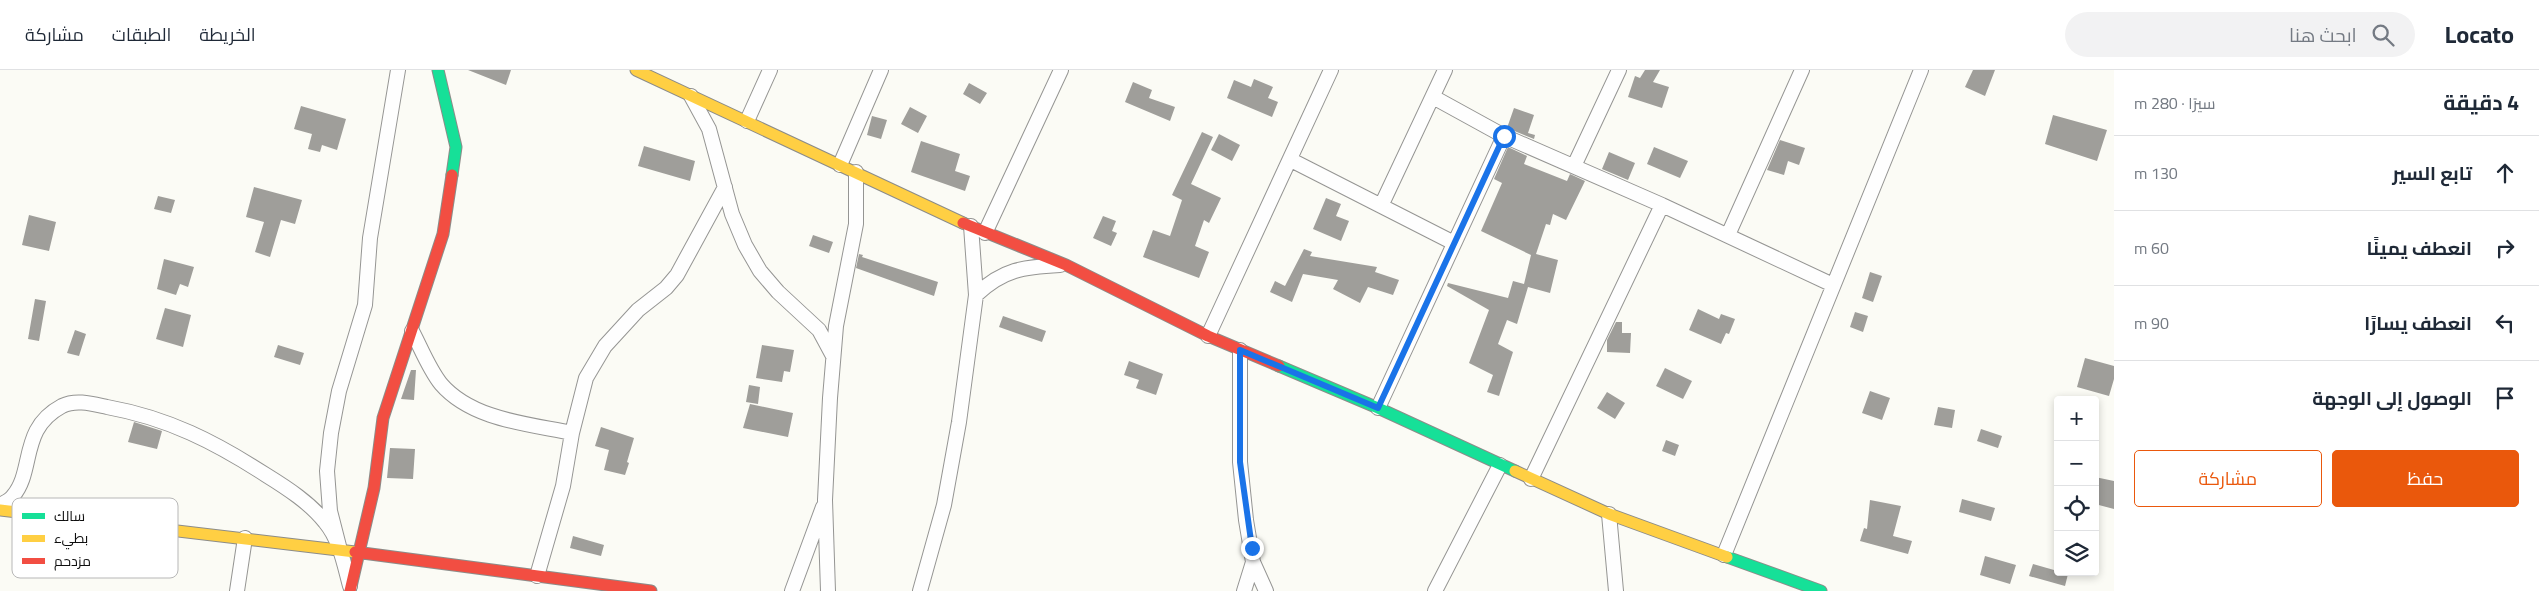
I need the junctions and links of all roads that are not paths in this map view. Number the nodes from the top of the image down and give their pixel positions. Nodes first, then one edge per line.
1 (398, 70) edge
2 (438, 70) edge
3 (636, 70) edge
4 (770, 70) edge
5 (881, 70) edge
6 (1061, 70) edge
7 (1446, 70) edge
8 (1619, 70) edge
9 (1802, 70) edge
10 (1920, 70) edge
11 (1326, 72) edge
12 (692, 96) junction
13 (1433, 97) junction
14 (746, 121) junction
15 (1504, 136) junction
16 (1290, 160) junction
17 (840, 165) junction
18 (1574, 166) junction
19 (856, 172) junction
20 (725, 187) junction
21 (1662, 205) junction
22 (1381, 206) junction
23 (971, 226) junction
24 (985, 233) junction
25 (1728, 235) junction
26 (1454, 243) junction
27 (1066, 265) junction
28 (1833, 285) junction
29 (976, 295) junction
30 (412, 331) junction
31 (1208, 336) junction
32 (1240, 350) junction
33 (833, 356) junction
34 (1378, 408) junction
35 (572, 433) junction
36 (1500, 465) junction
37 (1531, 479) junction
38 (826, 500) junction
39 (0, 505) edge
40 (1609, 514) junction
41 (178, 530) edge
42 (245, 538) junction
43 (340, 550) junction
44 (360, 552) junction
45 (1724, 555) junction
46 (1253, 562) junction
47 (537, 576) junction
48 (350, 589) edge
49 (236, 591) edge
50 (651, 591) edge
51 (792, 591) edge
52 (828, 591) edge
53 (920, 591) edge
54 (1244, 591) edge
55 (1266, 591) edge
56 (1435, 591) edge
57 (1616, 591) edge
58 (1821, 591) edge

1 - 43 street
2 - 30 street
3 - 12 street
4 - 14 street
5 - 17 street
6 - 24 street
7 - 13 street
8 - 18 street
9 - 25 street
10 - 28 street
11 - 16 street
12 - 14 street
12 - 20 street
13 - 15 street
13 - 22 street
14 - 17 street
15 - 18 street
15 - 26 street
16 - 22 street
16 - 31 street
17 - 19 street
18 - 21 street
19 - 23 street
19 - 33 street
20 - 33 street
20 - 35 street
21 - 25 street
21 - 37 street
22 - 26 street
23 - 24 street
23 - 29 street
24 - 27 street
25 - 28 street
26 - 34 street
27 - 29 street
27 - 31 street
28 - 45 street
29 - 53 street
30 - 35 street
30 - 44 street
31 - 32 street
32 - 34 street
32 - 46 street
33 - 38 street
34 - 36 street
35 - 47 street
36 - 37 street
36 - 56 street
37 - 40 street
38 - 51 street
38 - 52 street
39 - 43 street
40 - 45 street
40 - 57 street
41 - 42 street
42 - 43 street
42 - 49 street
43 - 44 street
43 - 48 street
44 - 47 street
44 - 48 street
45 - 58 street
46 - 54 street
46 - 55 street
47 - 50 street

